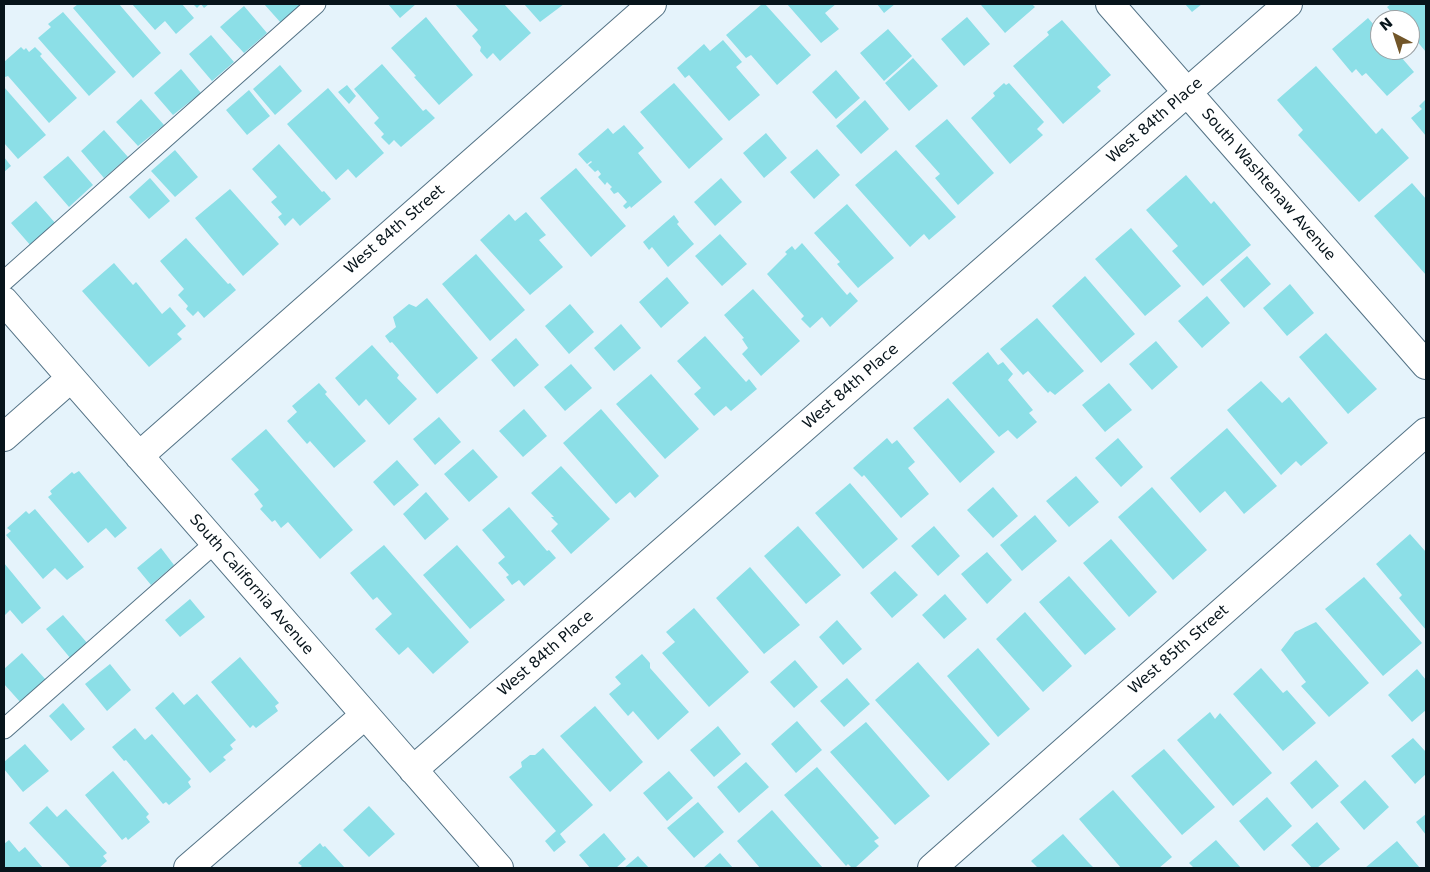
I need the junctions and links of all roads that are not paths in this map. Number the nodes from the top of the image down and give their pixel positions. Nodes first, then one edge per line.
1 (316, 4) edge
2 (652, 4) edge
3 (1110, 4) edge
4 (1288, 4) edge
5 (1188, 92) junction
6 (4, 281) edge
7 (4, 301) edge
8 (1426, 365) edge
9 (71, 378) junction
10 (1426, 432) edge
11 (4, 437) edge
12 (139, 456) junction
13 (214, 543) junction
14 (365, 715) junction
15 (4, 730) edge
16 (413, 770) junction
17 (188, 868) edge
18 (499, 868) edge
19 (932, 868) edge

1 - 6 lane
2 - 12 street, West 84th Street
3 - 5 street, South Washtenaw Avenue
4 - 5 street, West 84th Place
5 - 8 street, South Washtenaw Avenue
5 - 16 street, West 84th Place
7 - 9 street, South California Avenue
9 - 11 street
9 - 12 street, South California Avenue
10 - 19 street, West 85th Street
12 - 13 street, South California Avenue
13 - 14 street, South California Avenue
13 - 15 lane
14 - 16 street, South California Avenue
14 - 17 street
16 - 18 street, South California Avenue

